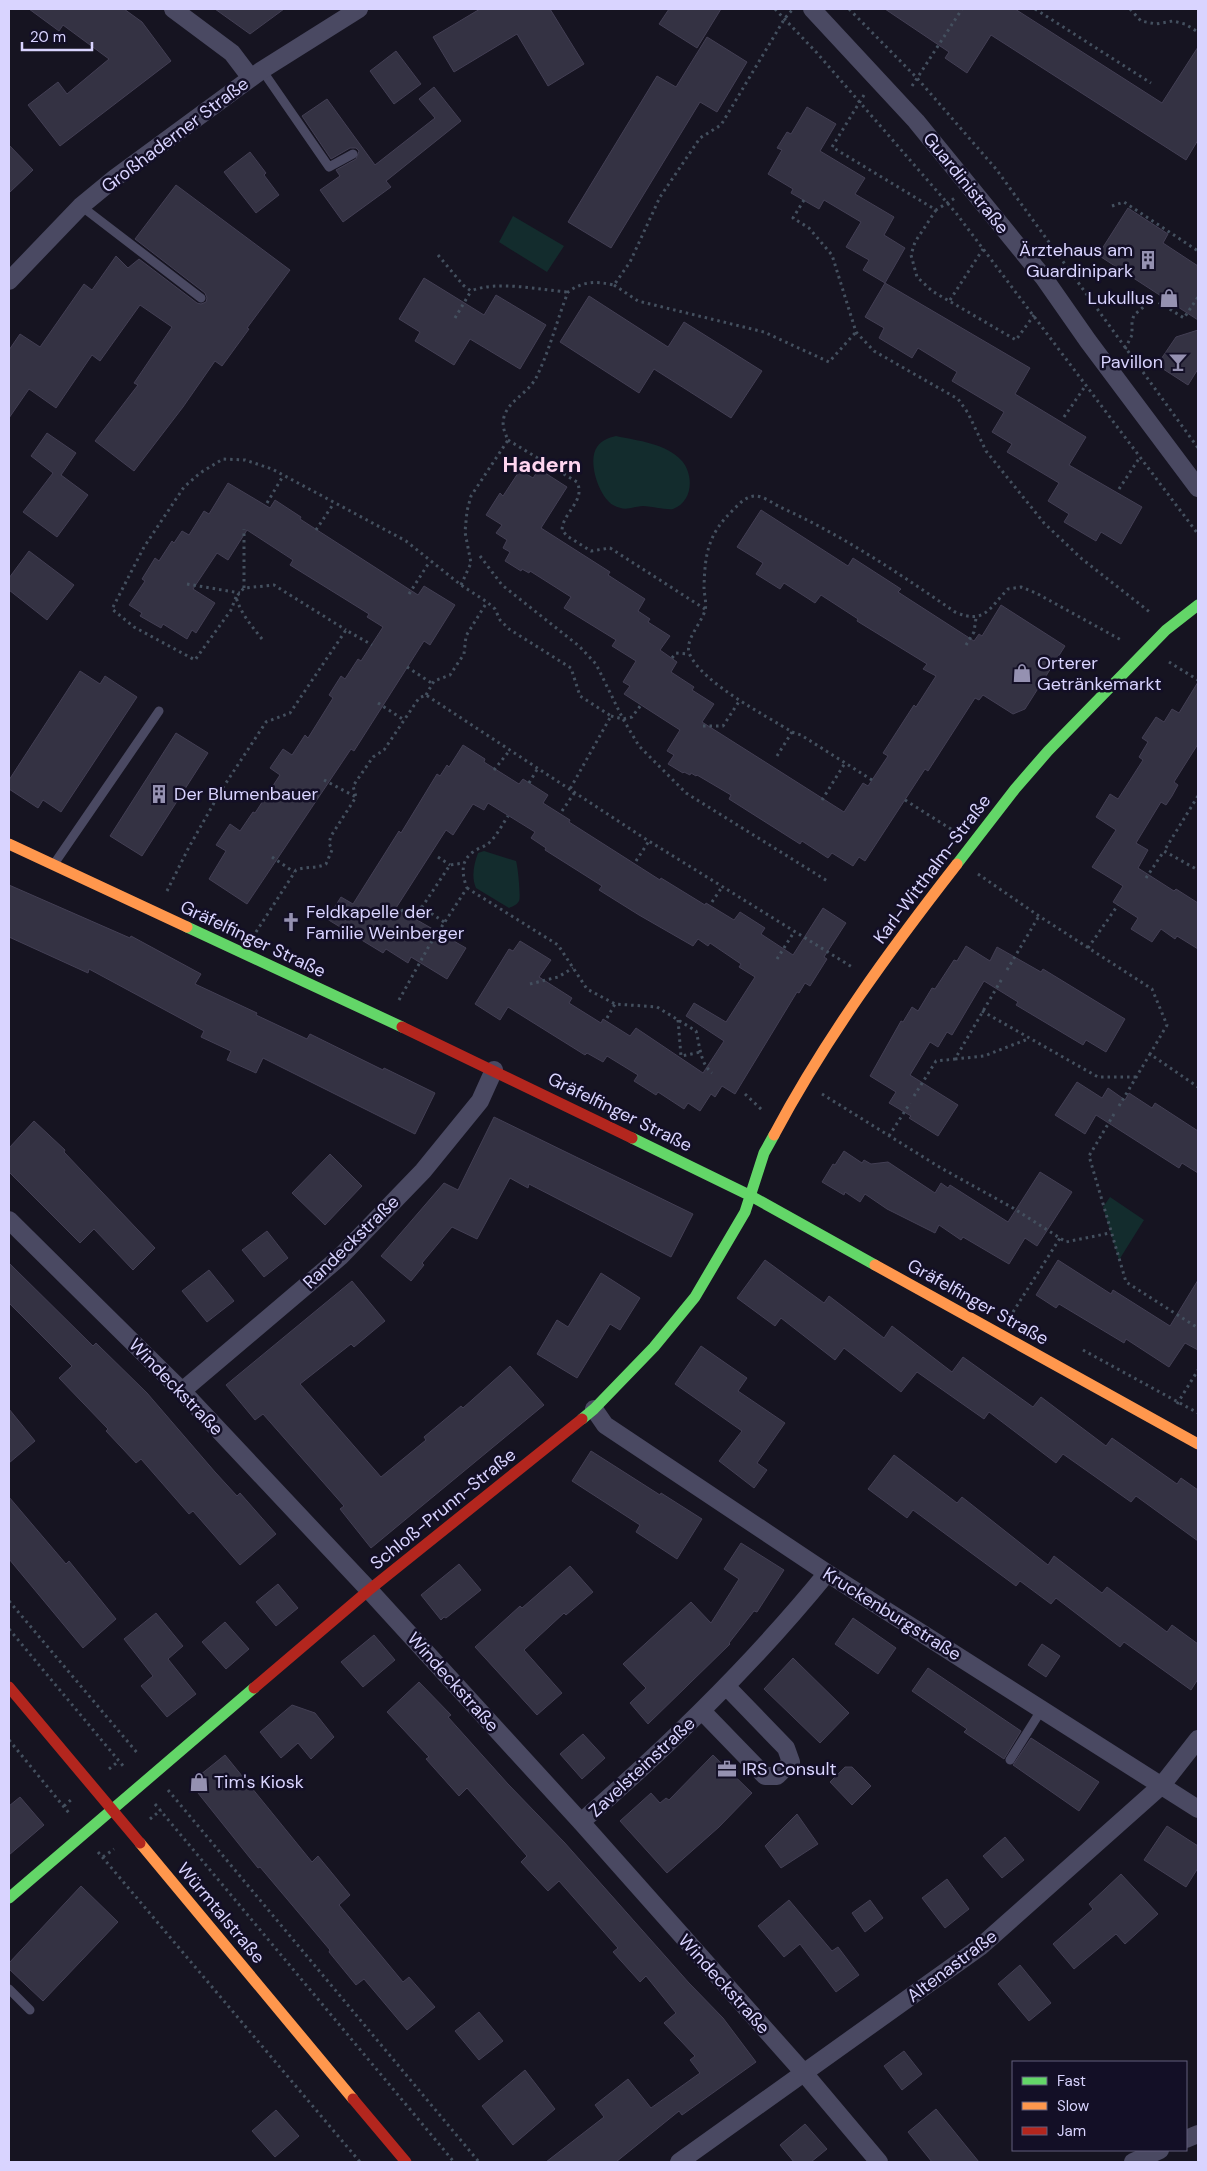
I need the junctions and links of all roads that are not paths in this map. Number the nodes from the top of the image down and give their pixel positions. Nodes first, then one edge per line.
1 (173, 9) edge
2 (359, 9) edge
3 (812, 9) edge
4 (256, 74) junction
5 (353, 154) dead end
6 (82, 206) junction
7 (9, 281) edge
8 (201, 298) dead end
9 (1198, 488) edge
10 (1198, 605) edge
11 (159, 711) dead end
12 (9, 844) edge
13 (54, 865) junction
14 (494, 1070) junction
15 (750, 1196) junction
16 (9, 1220) edge
17 (182, 1392) junction
18 (594, 1409) junction
19 (1198, 1444) edge
20 (827, 1573) junction
21 (369, 1590) junction
22 (9, 1687) edge
23 (727, 1687) junction
24 (1042, 1709) junction
25 (702, 1711) junction
26 (1198, 1739) edge
27 (1010, 1760) dead end
28 (1162, 1785) junction
29 (111, 1809) junction
30 (1198, 1809) edge
31 (582, 1822) junction
32 (9, 1898) edge
33 (9, 1989) edge
34 (30, 2010) dead end
35 (804, 2073) junction
36 (1158, 2151) edge
37 (406, 2162) edge
38 (679, 2162) edge
39 (880, 2162) edge
40 (1133, 2162) edge

1 - 4 street
2 - 4 street, Großhaderner Straße
3 - 9 street, Guardinistraße
4 - 5 lane
4 - 6 street, Großhaderner Straße
6 - 7 street, Großhaderner Straße
6 - 8 lane
10 - 15 street, Karl-Witthalm-Straße
11 - 13 lane
12 - 13 street, Gräfelfinger Straße
13 - 14 street, Gräfelfinger Straße
14 - 15 street, Gräfelfinger Straße
14 - 17 street, Randeckstraße
15 - 18 street, Schloß-Prunn-Straße
15 - 19 street, Gräfelfinger Straße
16 - 17 street, Windeckstraße
17 - 21 street, Windeckstraße
18 - 20 street, Kruckenburgstraße
18 - 21 street, Schloß-Prunn-Straße
20 - 23 street, Zavelsteinstraße
20 - 24 street, Kruckenburgstraße
21 - 29 street, Schloß-Prunn-Straße
21 - 31 street, Windeckstraße
22 - 29 street, Würmtalstraße
23 - 25 street, Zavelsteinstraße
23 - 25 street, Zavelsteinstraße
24 - 27 lane
24 - 28 street, Kruckenburgstraße
25 - 31 street, Zavelsteinstraße
26 - 28 street, Altenastraße
28 - 30 street, Kruckenburgstraße
28 - 35 street, Altenastraße
29 - 32 street, Schloß-Prunn-Straße
29 - 37 street, Würmtalstraße
31 - 35 street, Windeckstraße
33 - 34 lane
35 - 38 street, Altenastraße
35 - 39 street, Windeckstraße
36 - 40 street

